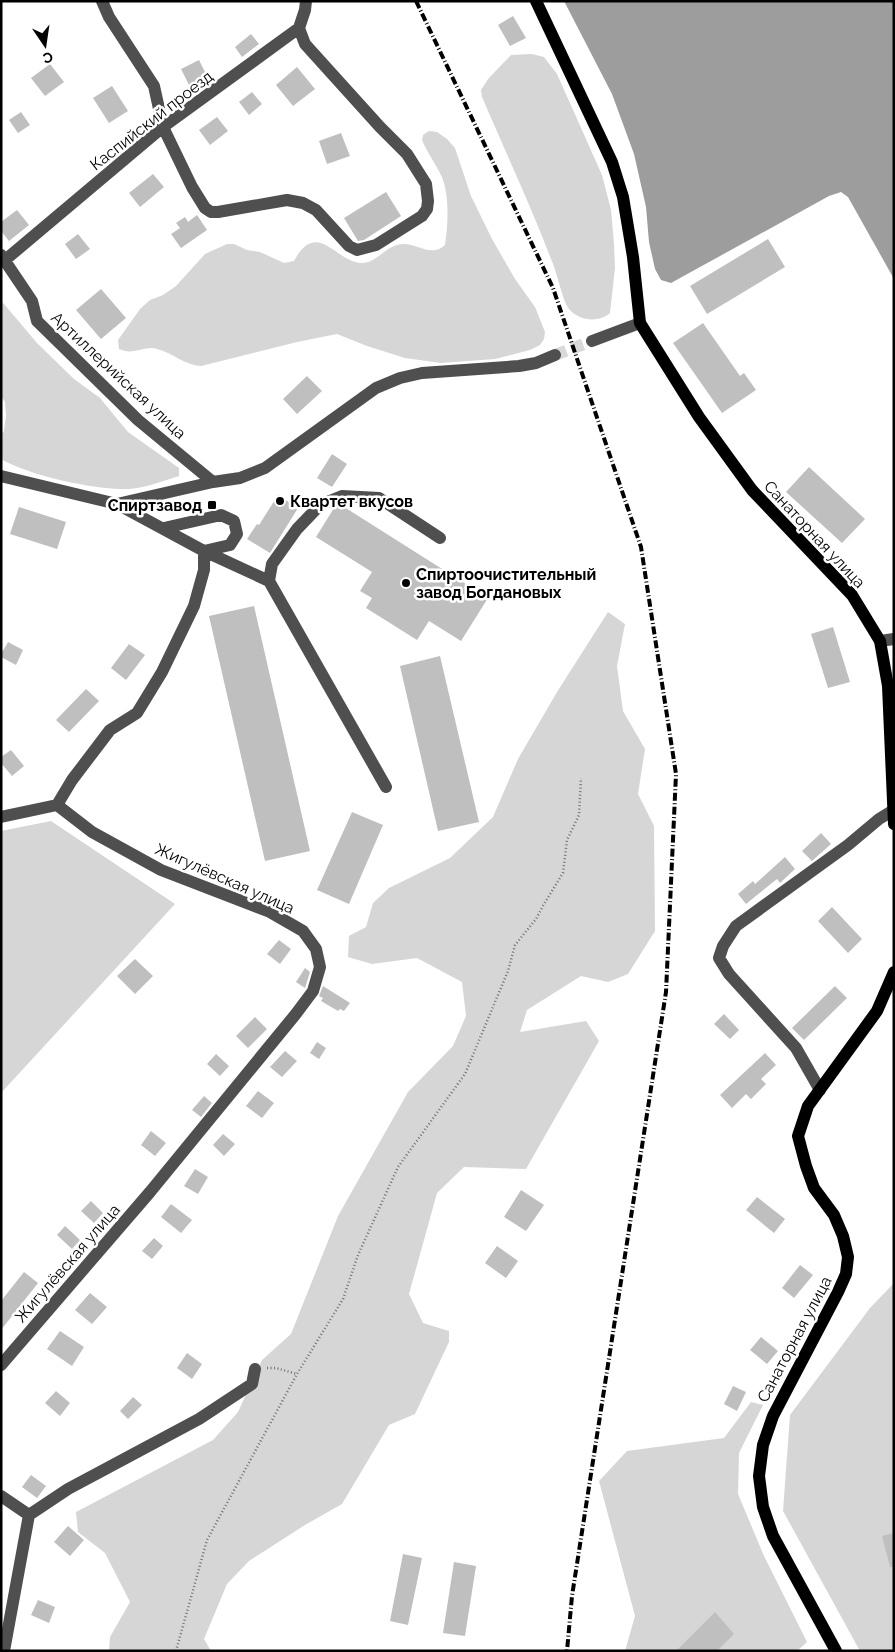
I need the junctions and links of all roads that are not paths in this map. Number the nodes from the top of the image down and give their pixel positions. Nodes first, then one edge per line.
1 (102, 1) edge
2 (306, 1) edge
3 (536, 1) edge
4 (299, 28) junction
5 (163, 127) junction
6 (3, 258) edge
7 (640, 322) junction
8 (592, 341) tunnel mouth
9 (555, 355) tunnel mouth
10 (1, 476) edge
11 (213, 482) junction
12 (118, 504) junction
13 (164, 528) junction
14 (440, 538) dead end
15 (204, 551) junction
16 (269, 581) junction
17 (894, 639) edge
18 (880, 641) junction
19 (386, 786) dead end
20 (57, 805) junction
21 (1, 817) edge
22 (893, 818) edge
23 (894, 972) edge
24 (820, 1090) junction
25 (1, 1365) edge
26 (255, 1369) road end
27 (1, 1496) edge
28 (29, 1514) junction
29 (4, 1651) edge
30 (836, 1651) edge

1 - 5 street
2 - 4 street
3 - 7 main road
4 - 5 street, Каспийский проезд
4 - 5 street
5 - 6 street, Каспийский проезд
6 - 11 street, Артиллерийская улица
7 - 8 street
7 - 18 main road, Санаторная улица
9 - 11 street
10 - 12 street
11 - 12 street
12 - 13 street
13 - 15 street
13 - 15 street
14 - 16 street
15 - 16 street
15 - 20 street
16 - 19 street
17 - 18 street
18 - 22 main road, Санаторная улица
20 - 21 street
20 - 25 street, Жигулёвская улица
22 - 24 street
23 - 24 main road, Санаторная улица
24 - 30 main road, Санаторная улица
26 - 28 street
27 - 28 street
28 - 29 street

